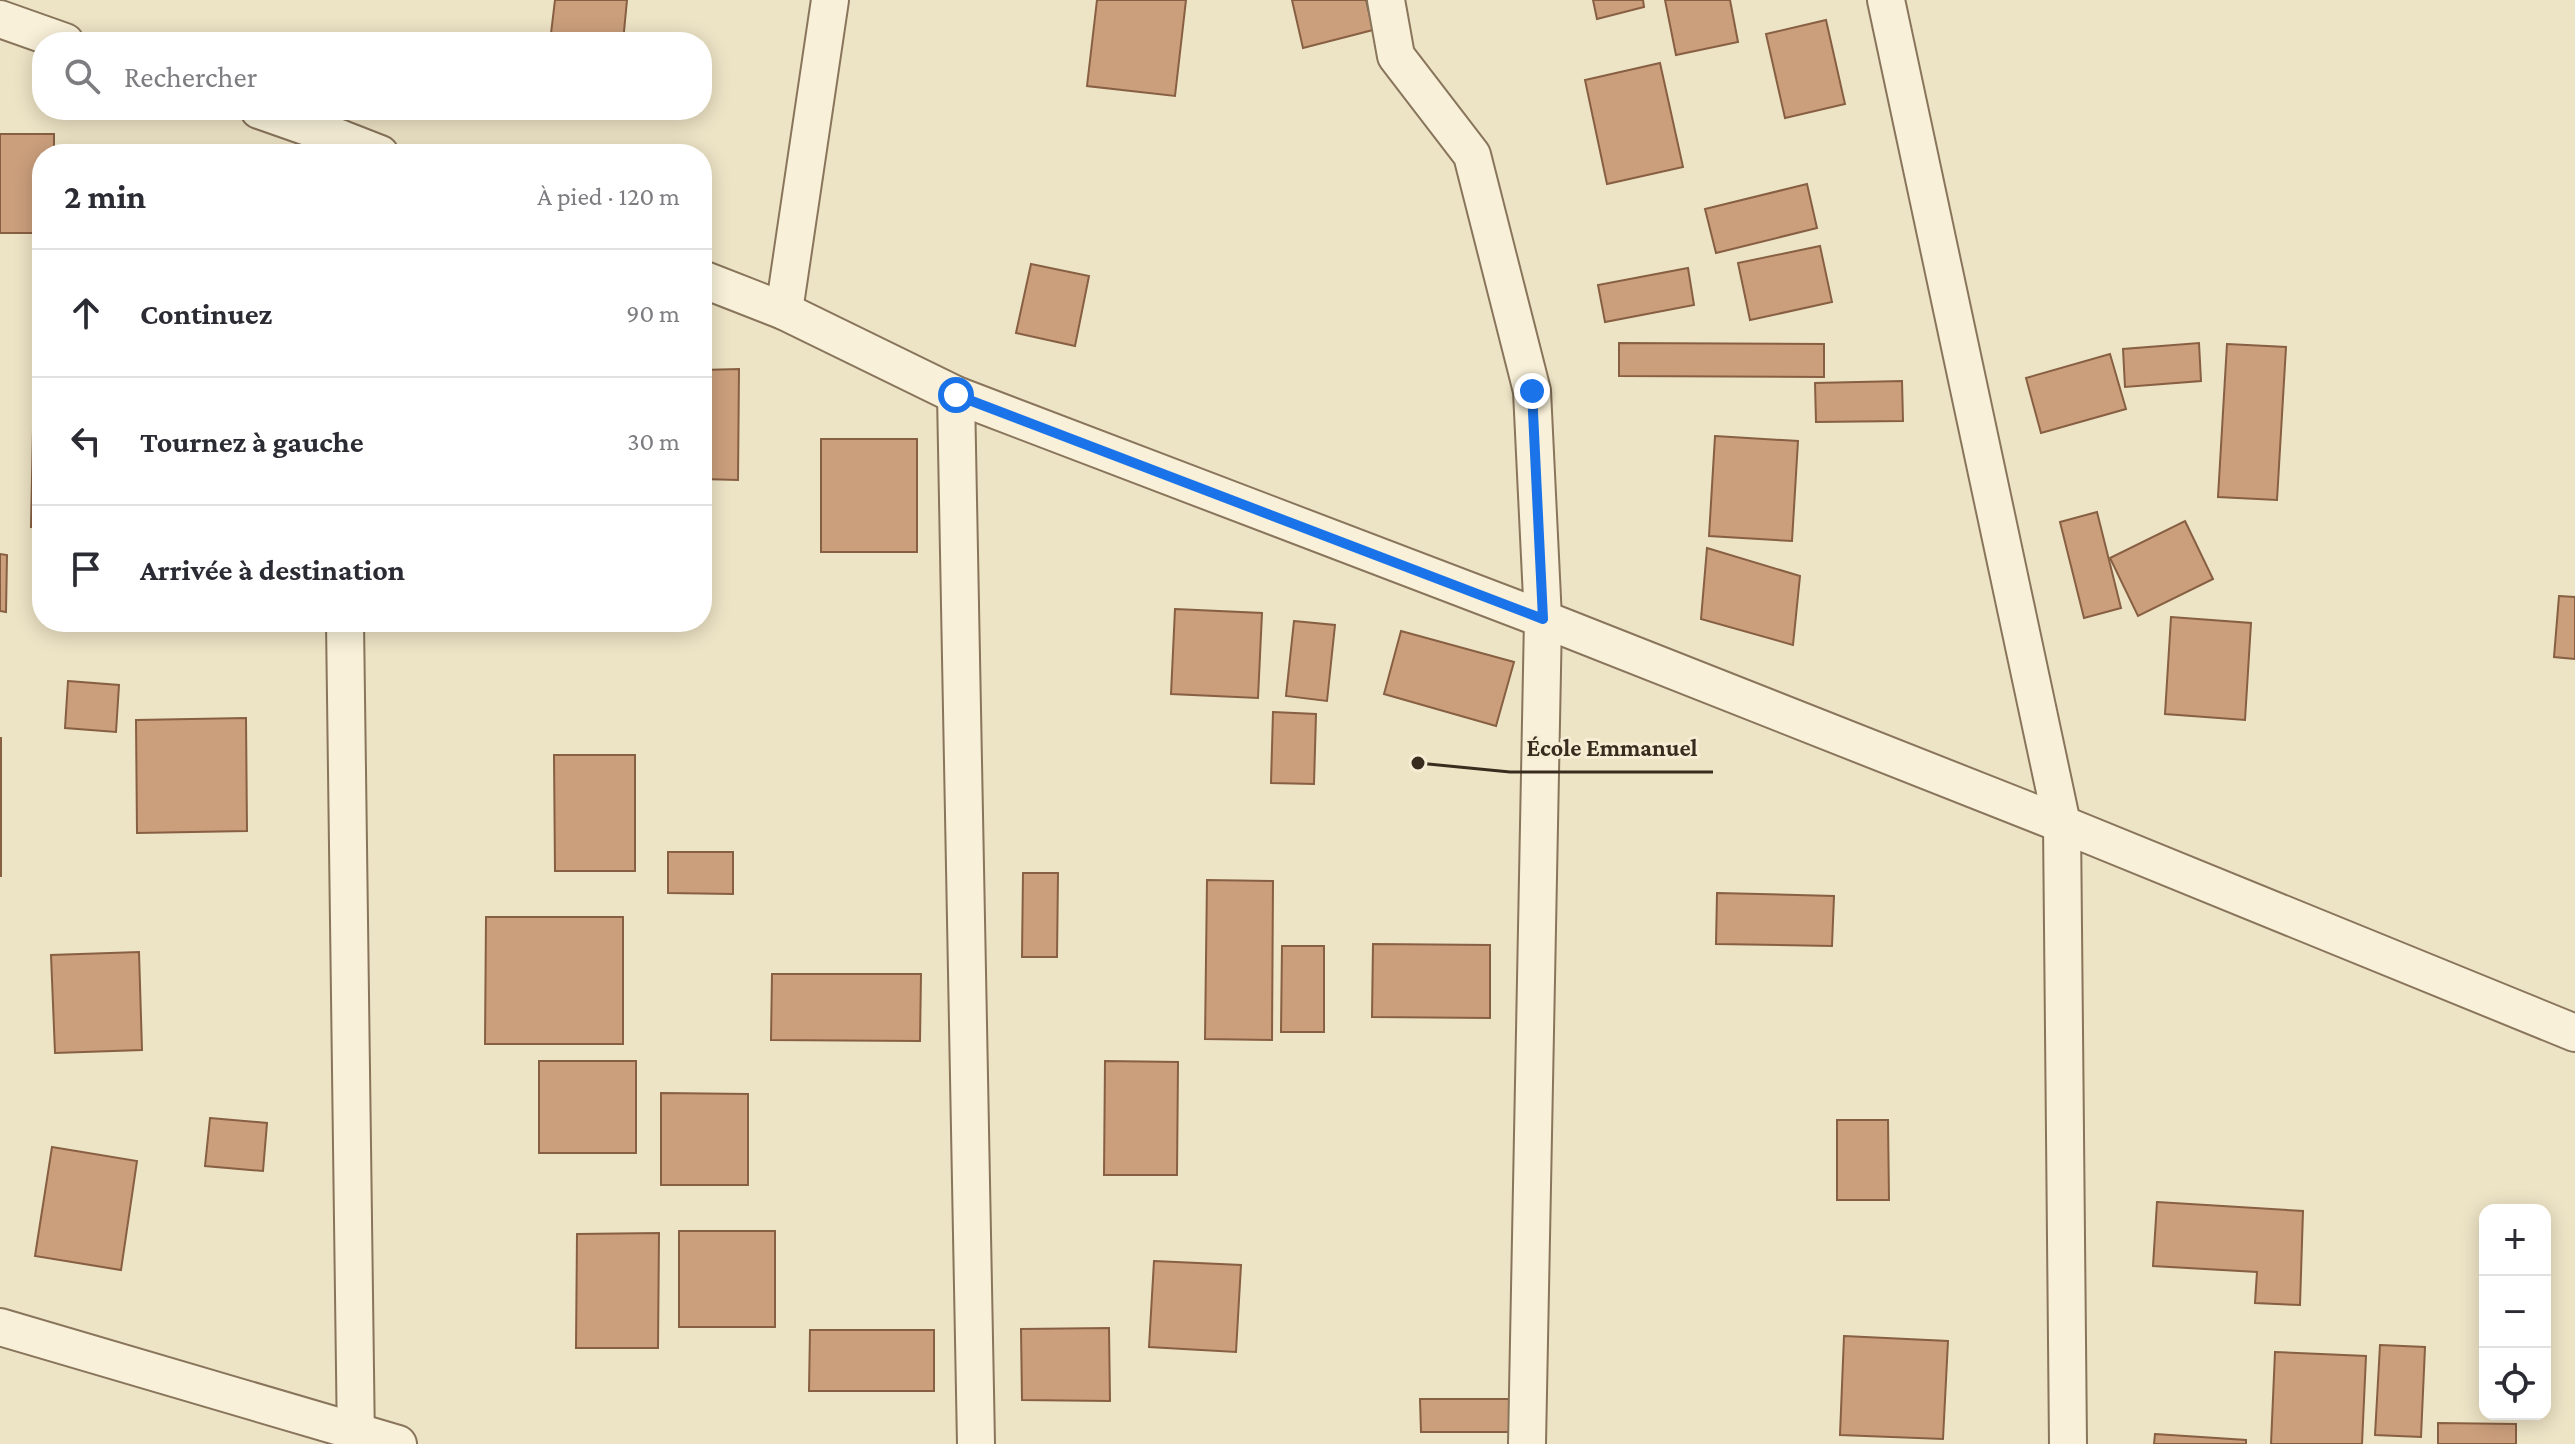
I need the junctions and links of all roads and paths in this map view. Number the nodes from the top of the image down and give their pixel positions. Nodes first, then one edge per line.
1 (830, 0) edge
2 (1386, 0) edge
3 (1886, 0) edge
4 (0, 19) edge
5 (37, 32) edge
6 (281, 120) edge
7 (335, 144) edge
8 (712, 283) edge
9 (784, 311) junction
10 (956, 395) junction
11 (1543, 619) junction
12 (345, 632) edge
13 (2062, 824) junction
14 (2575, 1033) edge
15 (0, 1327) edge
16 (356, 1437) edge
17 (398, 1444) edge
18 (976, 1444) edge
19 (1527, 1444) edge
20 (2068, 1444) edge

1 - 9 street
2 - 11 street
3 - 13 street
4 - 5 street
6 - 7 street
8 - 9 street
9 - 10 street
10 - 11 street
10 - 18 street
11 - 13 street
11 - 19 street
12 - 16 street
13 - 14 street
13 - 20 street
15 - 16 street
16 - 17 street

